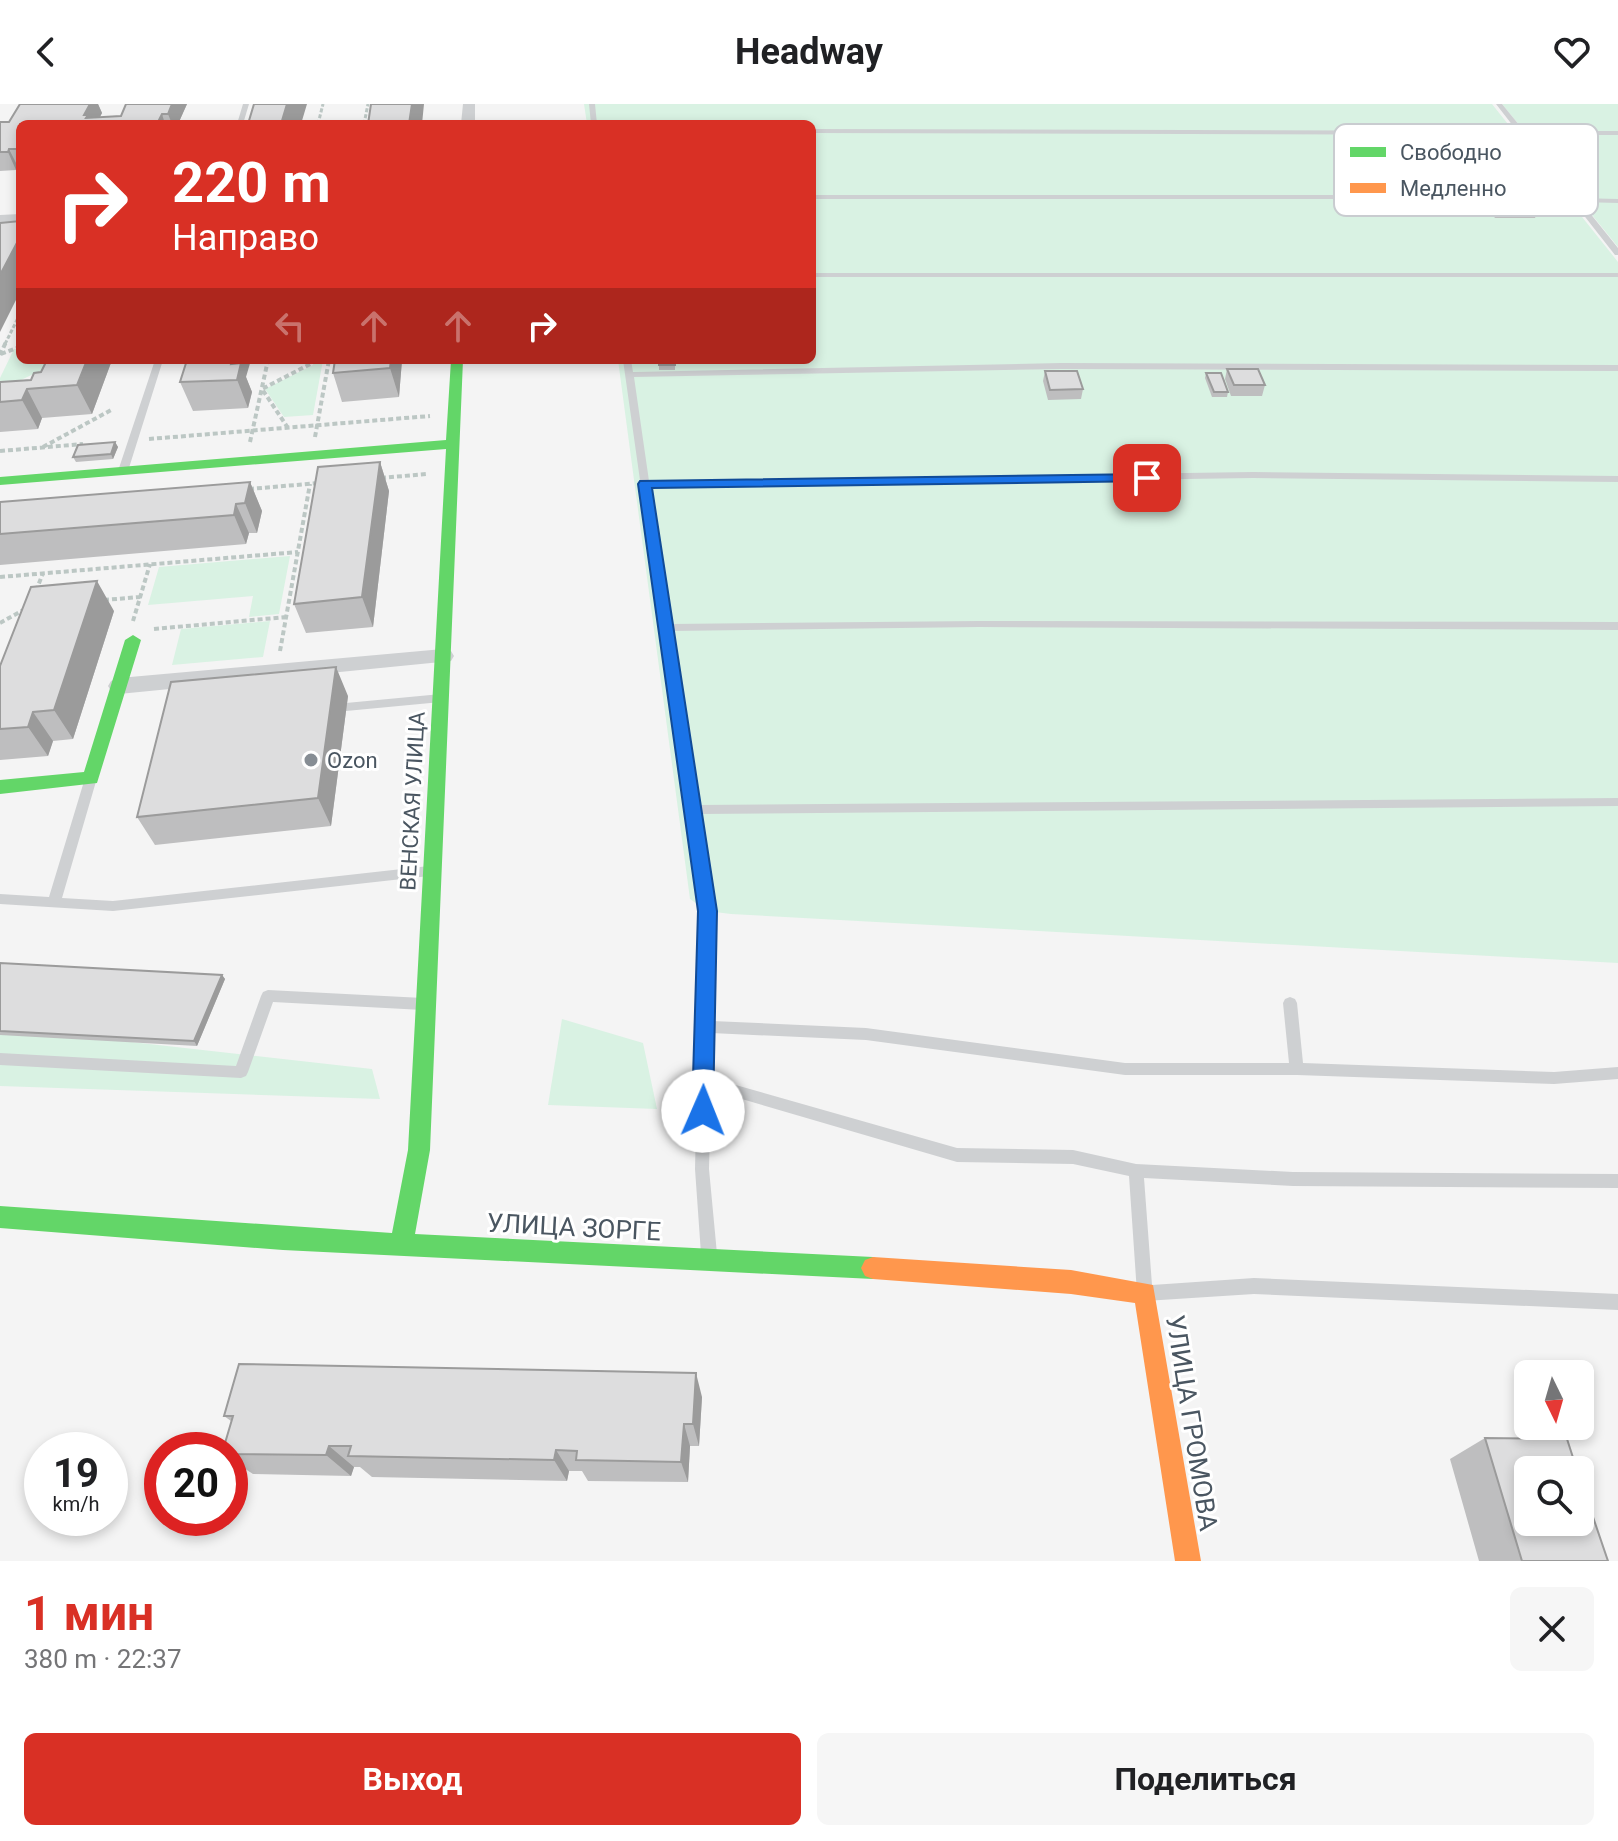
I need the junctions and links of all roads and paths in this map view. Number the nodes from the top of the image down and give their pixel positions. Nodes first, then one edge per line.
1 (1499, 104) edge
2 (1515, 124) edge
3 (1334, 130) edge
4 (816, 131) edge
5 (1598, 132) edge
6 (1618, 133) edge
7 (816, 197) edge
8 (1334, 198) edge
9 (1598, 200) edge
10 (1618, 201) edge
11 (1588, 216) edge
12 (1618, 253) edge
13 (816, 275) edge
14 (1618, 275) edge
15 (16, 322) edge
16 (0, 355) edge
17 (158, 364) edge
18 (268, 364) edge
19 (310, 364) edge
20 (328, 364) edge
21 (457, 364) edge
22 (628, 364) edge
23 (1618, 368) edge
24 (629, 375) junction
25 (262, 389) junction
26 (113, 409) dead end
27 (454, 414) junction
28 (317, 425) junction
29 (288, 428) junction
30 (252, 431) junction
31 (315, 438) dead end
32 (133, 440) junction
33 (249, 443) dead end
34 (87, 444) edge
35 (453, 444) junction
36 (41, 448) junction
37 (0, 451) edge
38 (123, 471) junction
39 (451, 471) junction
40 (377, 478) edge
41 (1618, 479) edge
42 (0, 481) edge
43 (320, 483) edge
44 (310, 484) junction
45 (645, 484) junction
46 (237, 490) edge
47 (298, 552) junction
48 (150, 564) junction
49 (43, 573) junction
50 (0, 577) edge
51 (34, 595) edge
52 (140, 597) junction
53 (93, 601) edge
54 (286, 617) junction
55 (25, 619) edge
56 (0, 623) edge
57 (1618, 626) edge
58 (666, 628) junction
59 (131, 636) junction
60 (443, 656) junction
61 (276, 672) junction
62 (119, 686) junction
63 (441, 698) junction
64 (346, 707) dead end
65 (91, 778) junction
66 (0, 787) edge
67 (1618, 802) edge
68 (692, 810) junction
69 (432, 871) junction
70 (0, 899) edge
71 (54, 902) junction
72 (1290, 1003) dead end
73 (426, 1004) junction
74 (705, 1027) junction
75 (0, 1059) edge
76 (1297, 1069) junction
77 (1618, 1073) edge
78 (703, 1082) junction
79 (1136, 1171) junction
80 (1618, 1181) edge
81 (0, 1217) edge
82 (402, 1243) junction
83 (709, 1261) junction
84 (1145, 1293) junction
85 (1618, 1302) edge
86 (1188, 1561) edge

1 - 2 lane
3 - 4 lane
5 - 6 lane
7 - 8 lane
9 - 10 lane
11 - 12 lane
13 - 14 lane
15 - 16 path
17 - 32 lane
18 - 25 path
19 - 25 path
20 - 28 path
21 - 27 street, ВЕНСКАЯ УЛИЦА
22 - 24 lane
23 - 24 lane
24 - 45 lane
25 - 29 path
25 - 30 path
26 - 36 path
27 - 28 path
27 - 35 street, ВЕНСКАЯ УЛИЦА
28 - 29 path
28 - 31 path
29 - 30 path
30 - 32 path
30 - 33 path
32 - 38 lane
34 - 36 path
35 - 38 street
35 - 39 street, ВЕНСКАЯ УЛИЦА
36 - 37 path
38 - 42 street
39 - 40 path
39 - 60 street, ВЕНСКАЯ УЛИЦА
41 - 45 lane
43 - 44 path
44 - 46 path
44 - 47 path
45 - 58 lane
47 - 48 path
47 - 54 path
48 - 49 path
48 - 52 path
49 - 50 path
49 - 51 path
52 - 53 path
52 - 59 path
54 - 59 path
54 - 61 path
55 - 56 path
57 - 58 lane
58 - 68 lane
59 - 62 street
60 - 61 street
60 - 63 street, ВЕНСКАЯ УЛИЦА
61 - 62 street
62 - 65 street
63 - 64 lane
63 - 69 street, ВЕНСКАЯ УЛИЦА
65 - 66 street
65 - 71 lane
67 - 68 lane
68 - 74 lane
69 - 71 lane
69 - 73 street, ВЕНСКАЯ УЛИЦА
70 - 71 lane
72 - 76 lane
73 - 75 lane
73 - 82 street, ВЕНСКАЯ УЛИЦА
74 - 76 lane
74 - 78 lane
76 - 77 lane
78 - 79 lane
78 - 83 lane
79 - 80 lane
79 - 84 lane
81 - 82 street, УЛИЦА ЗОРГЕ
82 - 83 street, УЛИЦА ЗОРГЕ
83 - 84 street, УЛИЦА ЗОРГЕ
84 - 85 lane
84 - 86 street, УЛИЦА ГРОМОВА

